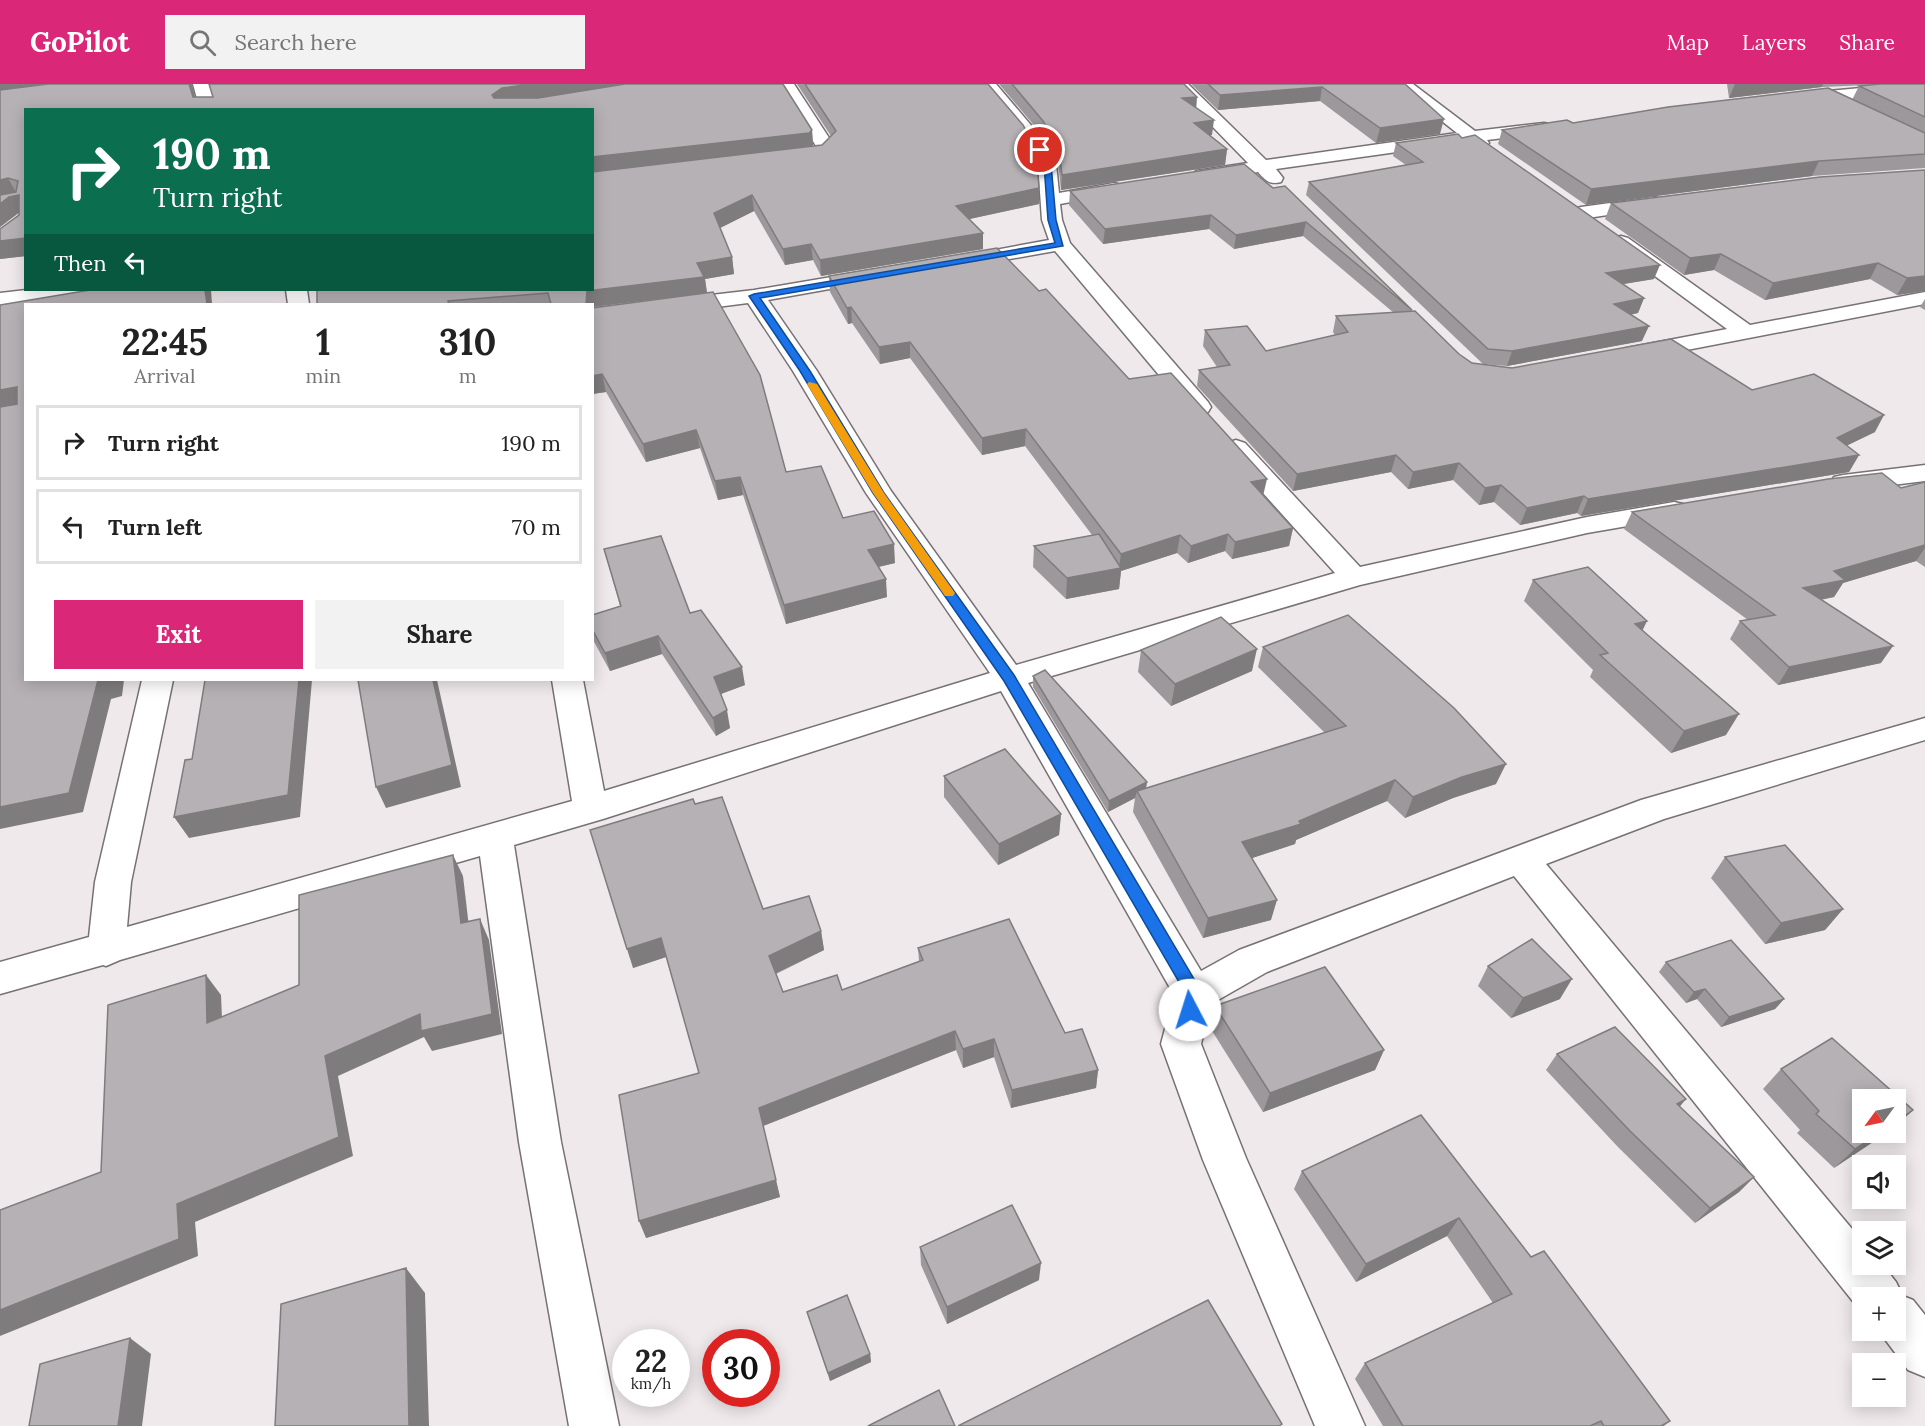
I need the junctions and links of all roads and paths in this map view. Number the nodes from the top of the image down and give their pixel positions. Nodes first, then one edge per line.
1 (201, 84) edge
2 (786, 84) edge
3 (987, 84) edge
4 (1179, 84) edge
5 (1403, 84) edge
6 (1802, 84) edge
7 (1925, 87) edge
8 (1824, 95) junction
9 (1781, 100) edge
10 (208, 108) edge
11 (1852, 110) edge
12 (1565, 126) edge
13 (1470, 136) junction
14 (1498, 155) edge
15 (777, 161) edge
16 (1262, 166) junction
17 (1187, 177) edge
18 (1130, 187) edge
19 (1287, 190) edge
20 (1050, 200) junction
21 (1562, 200) edge
22 (1676, 200) edge
23 (1581, 213) junction
24 (1060, 244) junction
25 (939, 265) edge
26 (892, 273) edge
27 (68, 291) edge
28 (754, 296) junction
29 (1925, 298) edge
30 (0, 299) edge
31 (594, 316) edge
32 (1743, 330) junction
33 (1609, 357) edge
34 (1925, 473) edge
35 (1818, 486) edge
36 (1703, 506) edge
37 (1354, 577) junction
38 (1010, 678) junction
39 (157, 681) edge
40 (567, 681) edge
41 (1925, 729) edge
42 (591, 810) junction
43 (495, 838) junction
44 (1521, 859) junction
45 (106, 950) junction
46 (0, 978) edge
47 (1194, 994) junction
48 (1871, 1287) edge
49 (1906, 1329) edge
50 (1925, 1353) edge
51 (594, 1426) edge
52 (1340, 1426) edge

1 - 10 street
2 - 15 street
3 - 20 street
4 - 16 street
5 - 13 street
6 - 8 street
7 - 8 street
8 - 9 street
8 - 11 street
12 - 13 street
13 - 14 street
13 - 16 street
16 - 17 street
16 - 19 street
18 - 20 street
20 - 24 street
21 - 23 street
22 - 23 street
23 - 32 street
24 - 25 street
24 - 37 street
26 - 28 street
27 - 30 street
28 - 31 street
28 - 38 street
29 - 32 street
32 - 33 street
34 - 35 street
36 - 37 street
37 - 38 street
38 - 42 street
38 - 47 street
39 - 45 street
40 - 42 street
41 - 44 street
42 - 43 street
43 - 45 street
43 - 51 street
44 - 47 street
44 - 48 street
45 - 46 street
47 - 52 street
49 - 50 street

